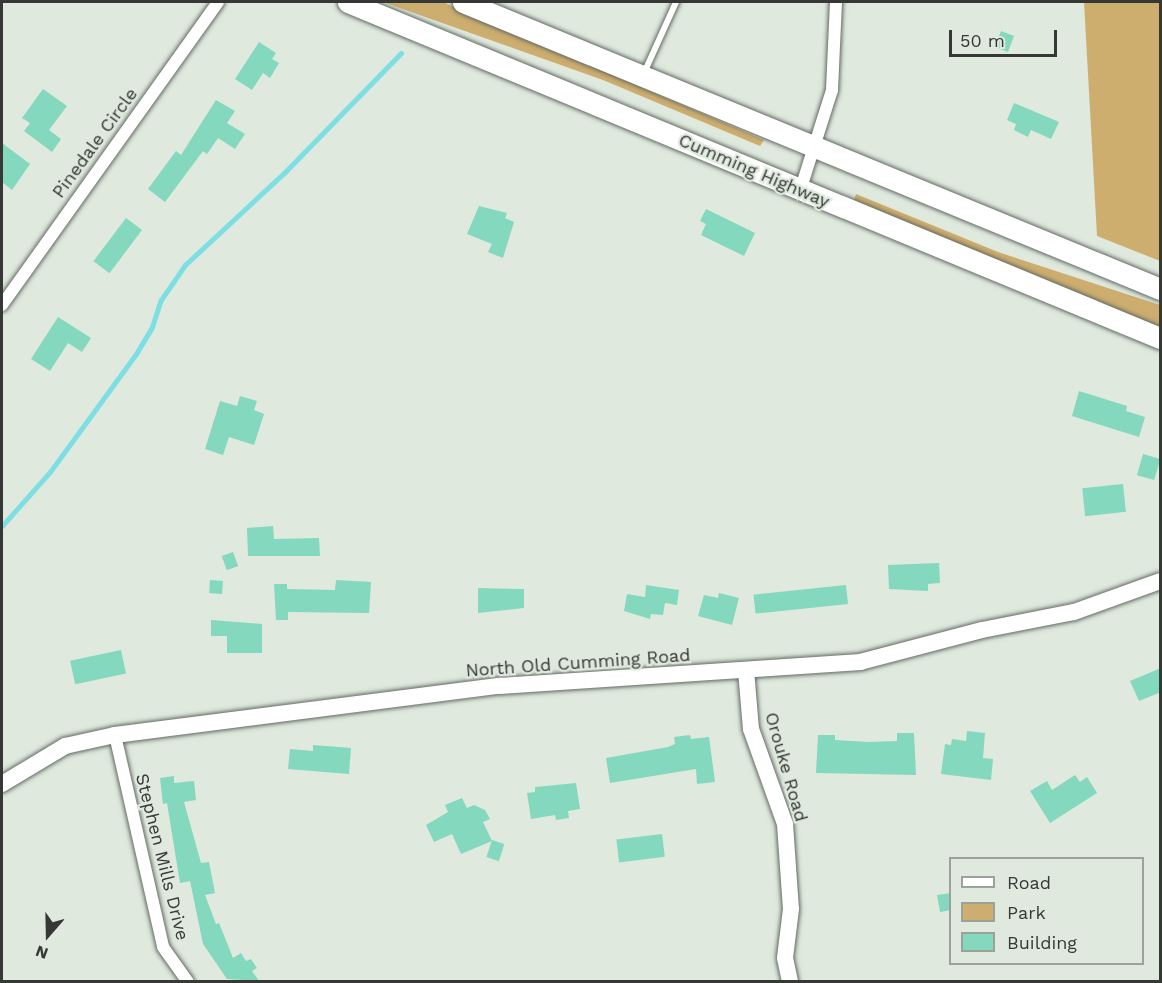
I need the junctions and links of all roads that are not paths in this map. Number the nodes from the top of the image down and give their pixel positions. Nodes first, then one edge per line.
1 (218, 2) edge
2 (348, 2) edge
3 (463, 2) edge
4 (676, 2) edge
5 (836, 2) edge
6 (642, 77) junction
7 (816, 149) junction
8 (800, 191) junction
9 (1161, 289) edge
10 (2, 305) edge
11 (1161, 338) edge
12 (1161, 581) edge
13 (746, 670) junction
14 (115, 735) junction
15 (2, 784) edge
16 (188, 981) edge
17 (790, 981) edge

1 - 10 street, Pinedale Circle
2 - 8 highway, Cumming Highway
3 - 6 highway
4 - 6 lane
5 - 7 street
6 - 7 highway
7 - 8 street
7 - 9 highway
8 - 11 highway, Cumming Highway
12 - 13 street, North Old Cumming Road
13 - 14 street, North Old Cumming Road
13 - 17 street, Orouke Road
14 - 15 street, North Old Cumming Road
14 - 16 street, Stephen Mills Drive

